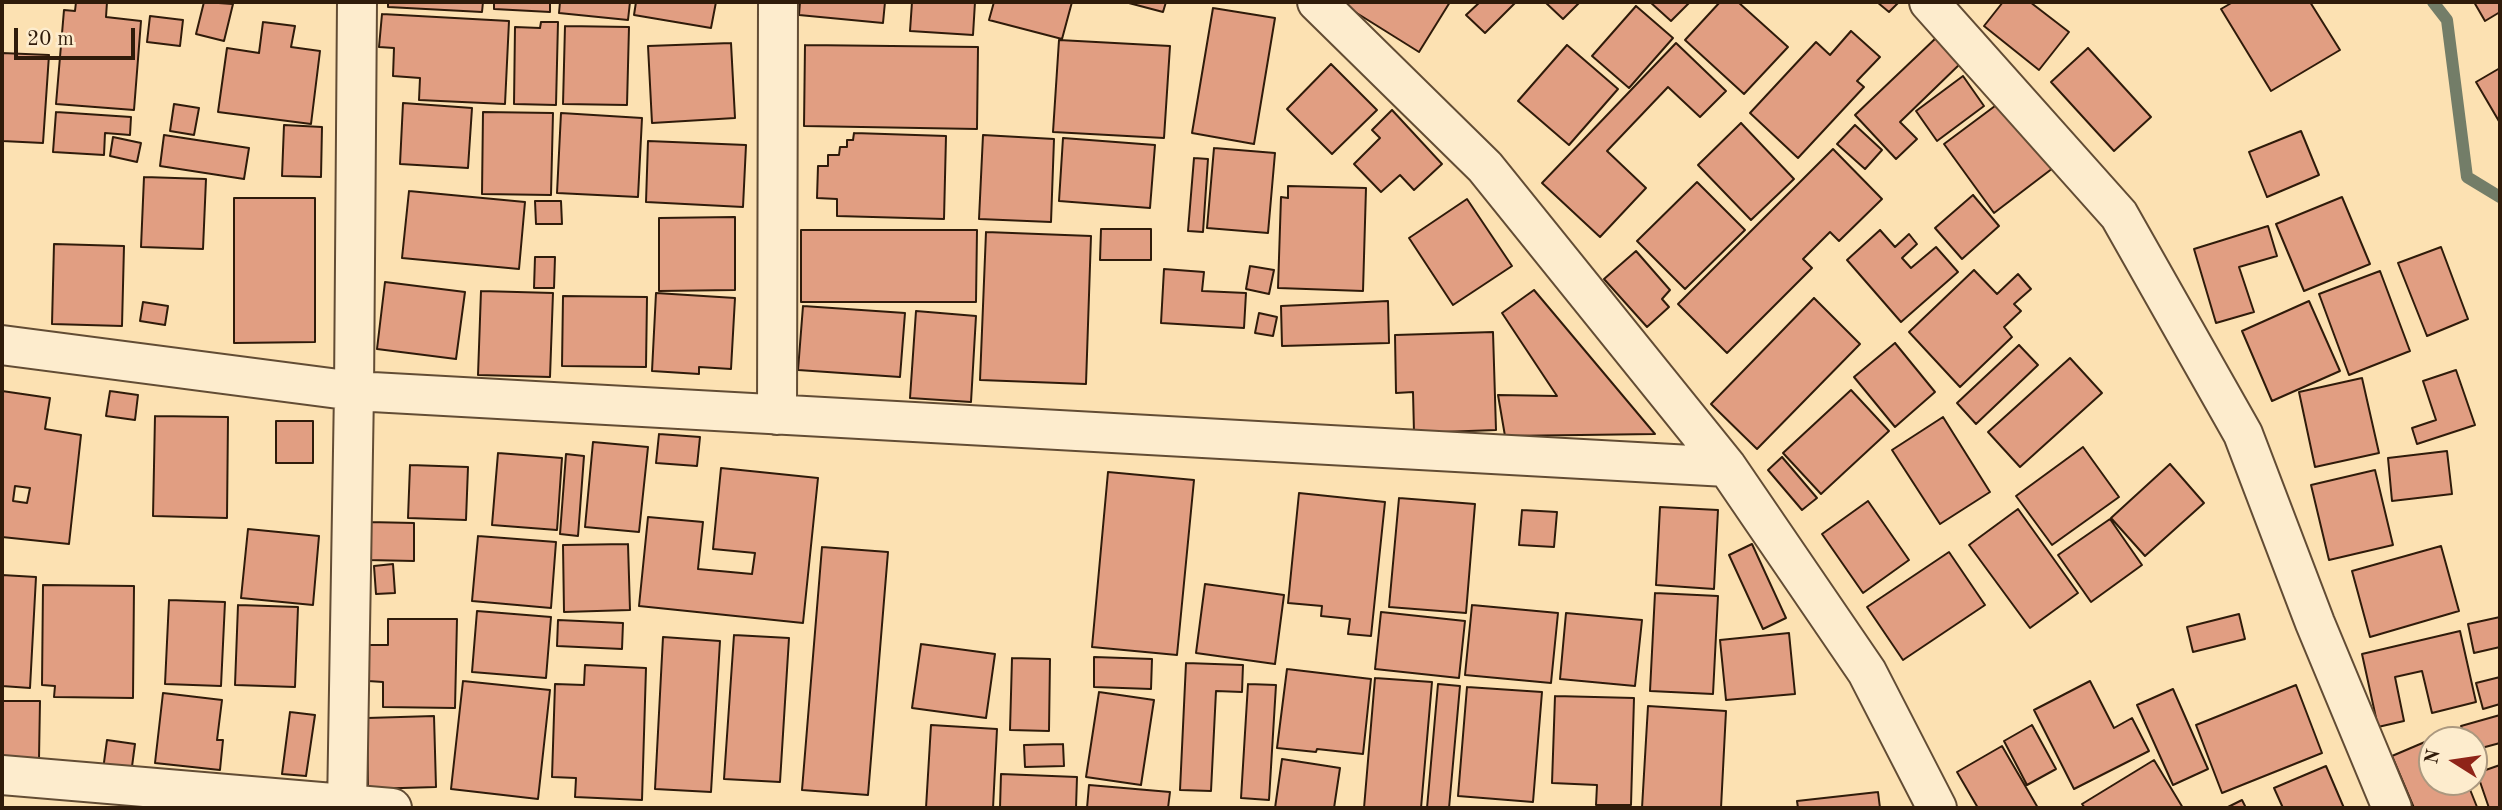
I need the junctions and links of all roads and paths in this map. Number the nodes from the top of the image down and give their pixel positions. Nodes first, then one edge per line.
1 (358, 2) edge
2 (778, 2) edge
3 (1317, 2) edge
4 (1929, 2) edge
5 (2, 345) edge
6 (354, 391) junction
7 (777, 415) junction
8 (1727, 467) junction
9 (2, 775) edge
10 (347, 806) edge
11 (392, 808) edge
12 (1937, 808) edge
13 (2392, 808) edge

1 - 6 street
2 - 7 street
3 - 8 street
4 - 13 street
5 - 6 street
6 - 7 street
6 - 10 street
7 - 8 street
8 - 12 street
9 - 10 street
10 - 11 street

